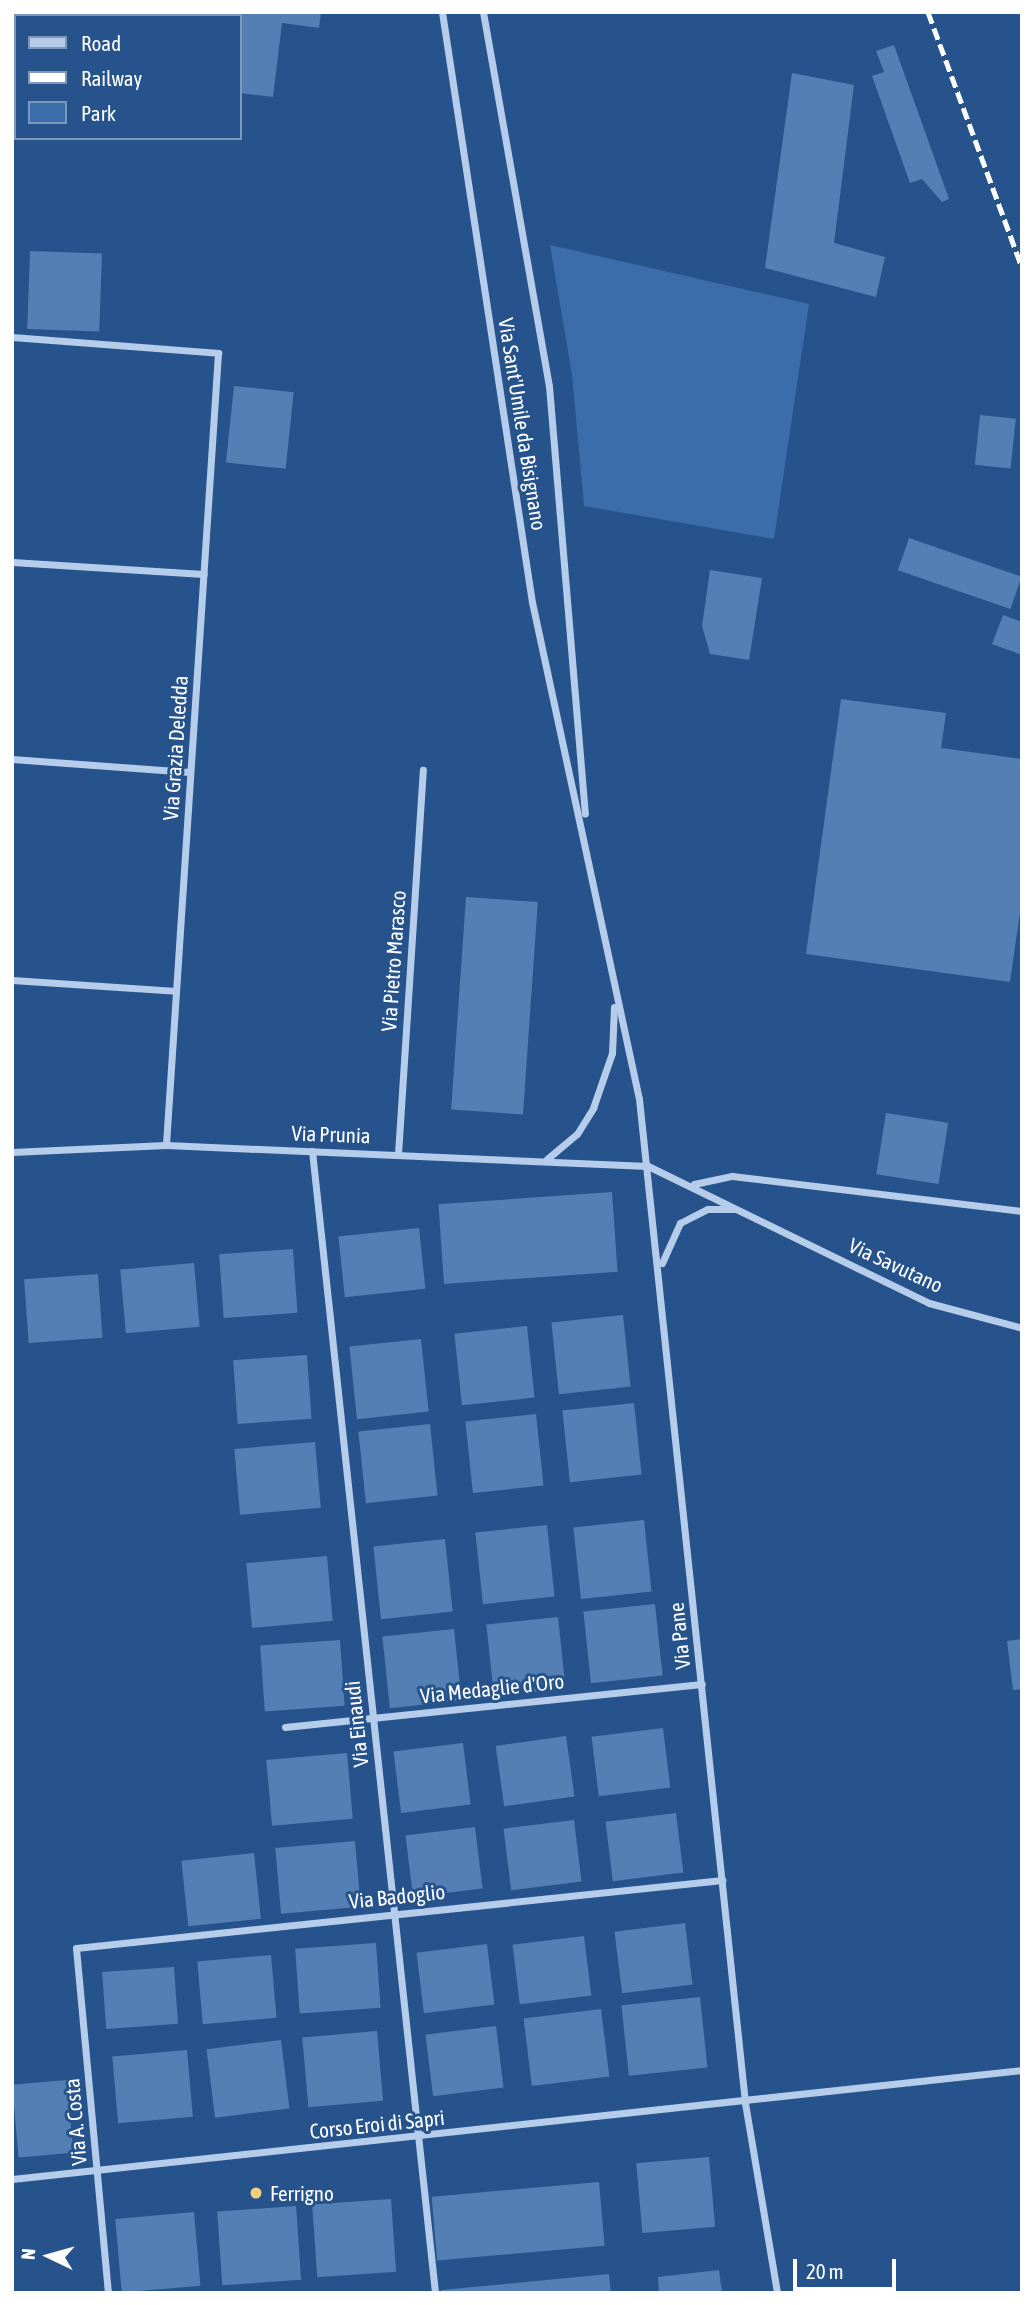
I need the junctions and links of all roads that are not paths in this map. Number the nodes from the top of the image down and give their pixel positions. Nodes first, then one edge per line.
1 (442, 12) edge
2 (483, 12) edge
3 (12, 337) edge
4 (12, 562) edge
5 (204, 574) junction
6 (12, 759) edge
7 (423, 771) dead end
8 (190, 772) junction
9 (587, 838) junction
10 (12, 980) edge
11 (176, 991) junction
12 (614, 996) junction
13 (166, 1145) junction
14 (312, 1151) junction
15 (12, 1152) edge
16 (398, 1154) junction
17 (546, 1160) junction
18 (648, 1166) junction
19 (694, 1184) junction
20 (741, 1210) junction
21 (1022, 1211) edge
22 (661, 1281) junction
23 (1022, 1328) edge
24 (702, 1684) junction
25 (373, 1718) junction
26 (285, 1727) dead end
27 (722, 1880) junction
28 (394, 1914) junction
29 (76, 1948) joint
30 (1022, 2070) edge
31 (745, 2103) junction
32 (418, 2137) junction
33 (97, 2170) junction
34 (12, 2179) edge
35 (108, 2293) edge
36 (435, 2293) edge
37 (777, 2293) edge

1 - 9 street, Via Sant'Umile da Bisignano
2 - 9 street, Via Sant'Umile da Bisignano
3 - 5 street, Via Grazia Deledda
4 - 5 street
5 - 8 street, Via Grazia Deledda
6 - 8 street
7 - 16 street, Via Pietro Marasco
8 - 11 street, Via Grazia Deledda
9 - 12 street, Via Sant'Umile da Bisignano
10 - 11 street
11 - 13 street, Via Grazia Deledda
12 - 17 street
12 - 18 street, Via Pane
13 - 14 street, Via Prunia
13 - 15 street, Via Prunia
14 - 16 street, Via Prunia
14 - 25 street, Via Einaudi
16 - 17 street, Via Prunia
17 - 18 street, Via Prunia
18 - 19 street, Via Prunia
18 - 22 street, Via Pane
19 - 20 street, Via Savutano
19 - 21 street
20 - 22 street
20 - 23 street, Via Savutano
22 - 24 street, Via Pane
24 - 25 street, Via Medaglie d'Oro
24 - 27 street, Via Pane
25 - 26 street, Via Medaglie d'Oro
25 - 28 street, Via Einaudi
27 - 28 street, Via Badoglio
27 - 31 street, Via Pane
28 - 29 street, Via Badoglio
28 - 32 street, Via Einaudi
29 - 33 street, Via A. Costa
30 - 31 street, Corso Eroi di Sapri
31 - 32 street, Corso Eroi di Sapri
31 - 37 street, Via Pane
32 - 33 street, Corso Eroi di Sapri
32 - 36 street, Via Einaudi
33 - 34 street, Corso Eroi di Sapri
33 - 35 street, Via A. Costa

